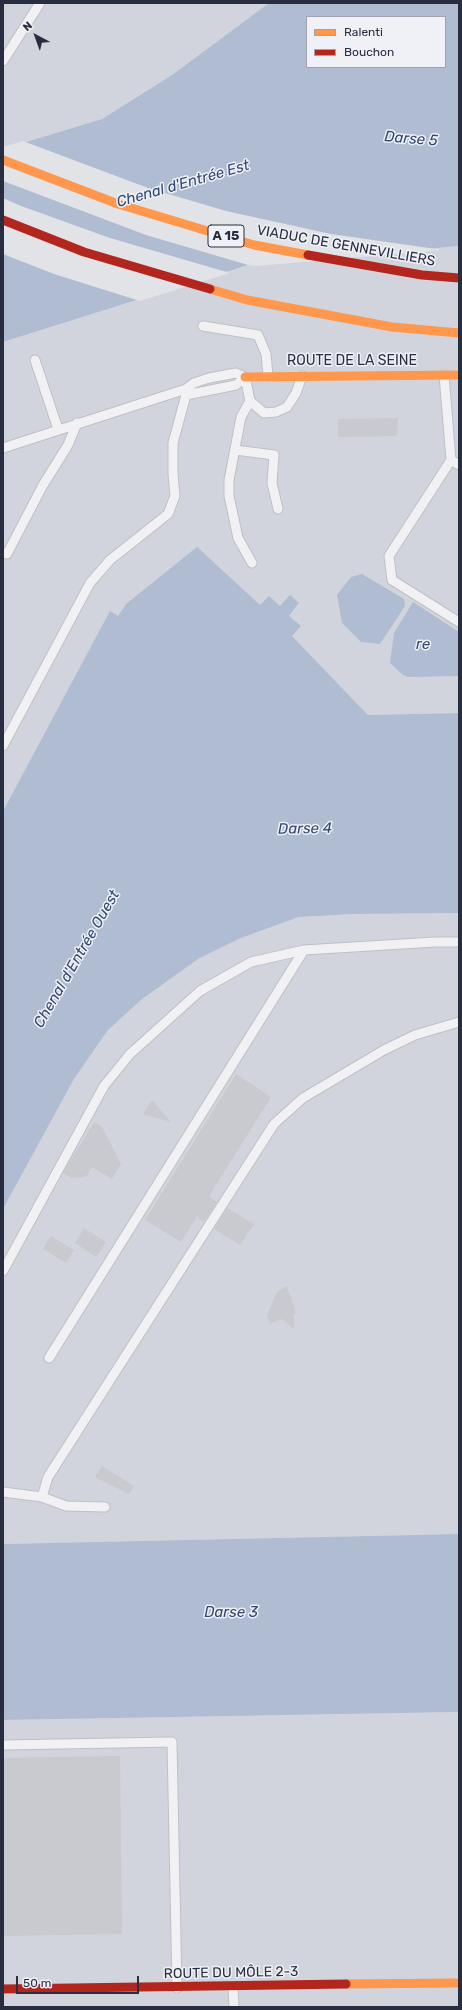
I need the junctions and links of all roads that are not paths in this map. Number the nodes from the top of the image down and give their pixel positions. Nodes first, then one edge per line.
1 (40, 3) edge
2 (3, 61) edge
3 (3, 160) edge
4 (3, 220) edge
5 (459, 278) edge
6 (203, 326) dead end
7 (459, 333) edge
8 (35, 360) dead end
9 (302, 375) junction
10 (444, 375) junction
11 (459, 375) edge
12 (268, 376) junction
13 (245, 377) junction
14 (186, 392) junction
15 (250, 401) junction
16 (77, 423) junction
17 (58, 429) junction
18 (3, 448) edge
19 (235, 450) junction
20 (455, 463) edge
21 (278, 509) dead end
22 (3, 554) edge
23 (252, 563) dead end
24 (459, 622) edge
25 (3, 746) edge
26 (459, 942) edge
27 (304, 950) junction
28 (459, 1022) edge
29 (3, 1270) edge
30 (49, 1358) dead end
31 (3, 1492) edge
32 (42, 1497) junction
33 (106, 1507) dead end
34 (3, 1745) edge
35 (459, 1983) edge
36 (233, 1987) junction
37 (177, 1988) junction
38 (3, 1989) edge
39 (234, 2007) edge

1 - 2 lane
3 - 5 main road, VIADUC DE GENNEVILLIERS / A 15
4 - 7 main road
6 - 12 lane
8 - 17 lane
9 - 10 main road, ROUTE DE LA SEINE
9 - 12 main road, ROUTE DE LA SEINE
9 - 15 lane
10 - 11 main road, ROUTE DE LA SEINE
10 - 20 lane
12 - 13 main road, ROUTE DE LA SEINE
13 - 14 lane, ROUTE DE LA SEINE
13 - 15 lane
14 - 16 lane, ROUTE DE LA SEINE
14 - 25 lane
15 - 19 lane
16 - 17 lane, ROUTE DE LA SEINE
16 - 22 lane
17 - 18 lane, ROUTE DE LA SEINE
19 - 21 lane
19 - 23 lane
20 - 24 lane
26 - 27 lane
27 - 29 lane
27 - 30 lane
28 - 32 lane
31 - 32 lane
32 - 33 lane
34 - 37 lane
35 - 36 main road, ROUTE DU MÔLE 2-3
36 - 37 main road, ROUTE DU MÔLE 2-3
36 - 39 lane
37 - 38 main road, ROUTE DU MÔLE 2-3

